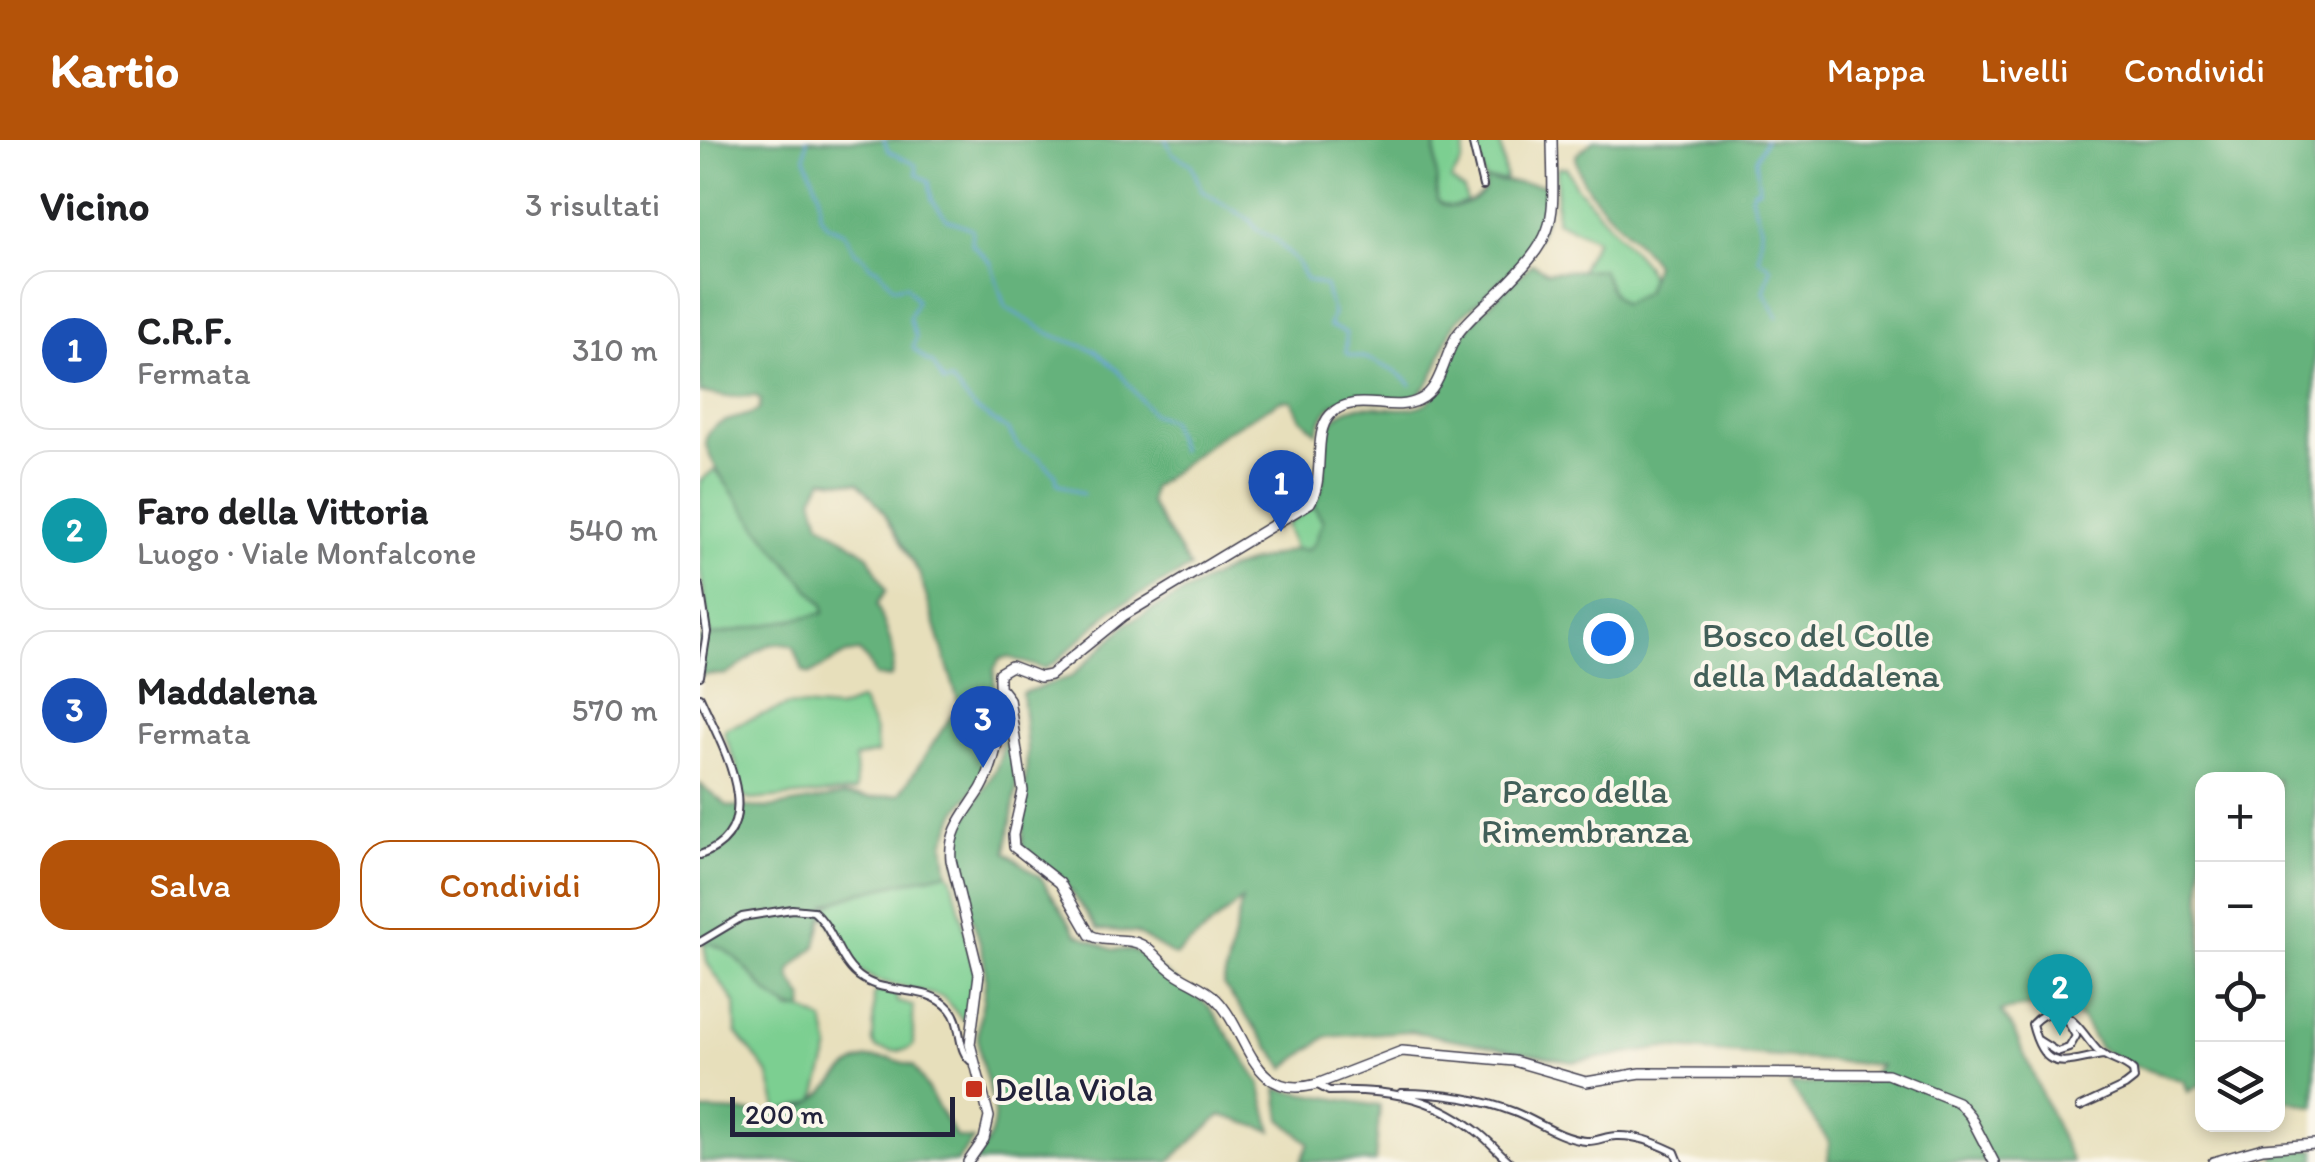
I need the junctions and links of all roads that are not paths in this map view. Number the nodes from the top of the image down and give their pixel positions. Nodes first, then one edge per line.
1 (1472, 140) edge
2 (1552, 140) edge
3 (1483, 186) dead end
4 (700, 586) edge
5 (700, 676) edge
6 (1002, 690) junction
7 (700, 696) edge
8 (700, 855) edge
9 (700, 942) edge
10 (2064, 1016) junction
11 (2037, 1040) junction
12 (2104, 1055) junction
13 (976, 1063) junction
14 (1317, 1084) junction
15 (1401, 1093) junction
16 (2080, 1107) dead end
17 (2315, 1144) edge
18 (2217, 1161) edge
19 (968, 1162) edge
20 (1510, 1162) edge
21 (1679, 1162) edge
22 (1994, 1162) edge

1 - 3 street
2 - 6 street
4 - 5 street
6 - 13 street
6 - 14 street
7 - 8 street
9 - 13 street
10 - 11 street
10 - 11 street
10 - 12 street
11 - 12 street
12 - 16 street
13 - 19 street
14 - 15 street
14 - 22 street
15 - 20 street
15 - 21 street
17 - 18 street

